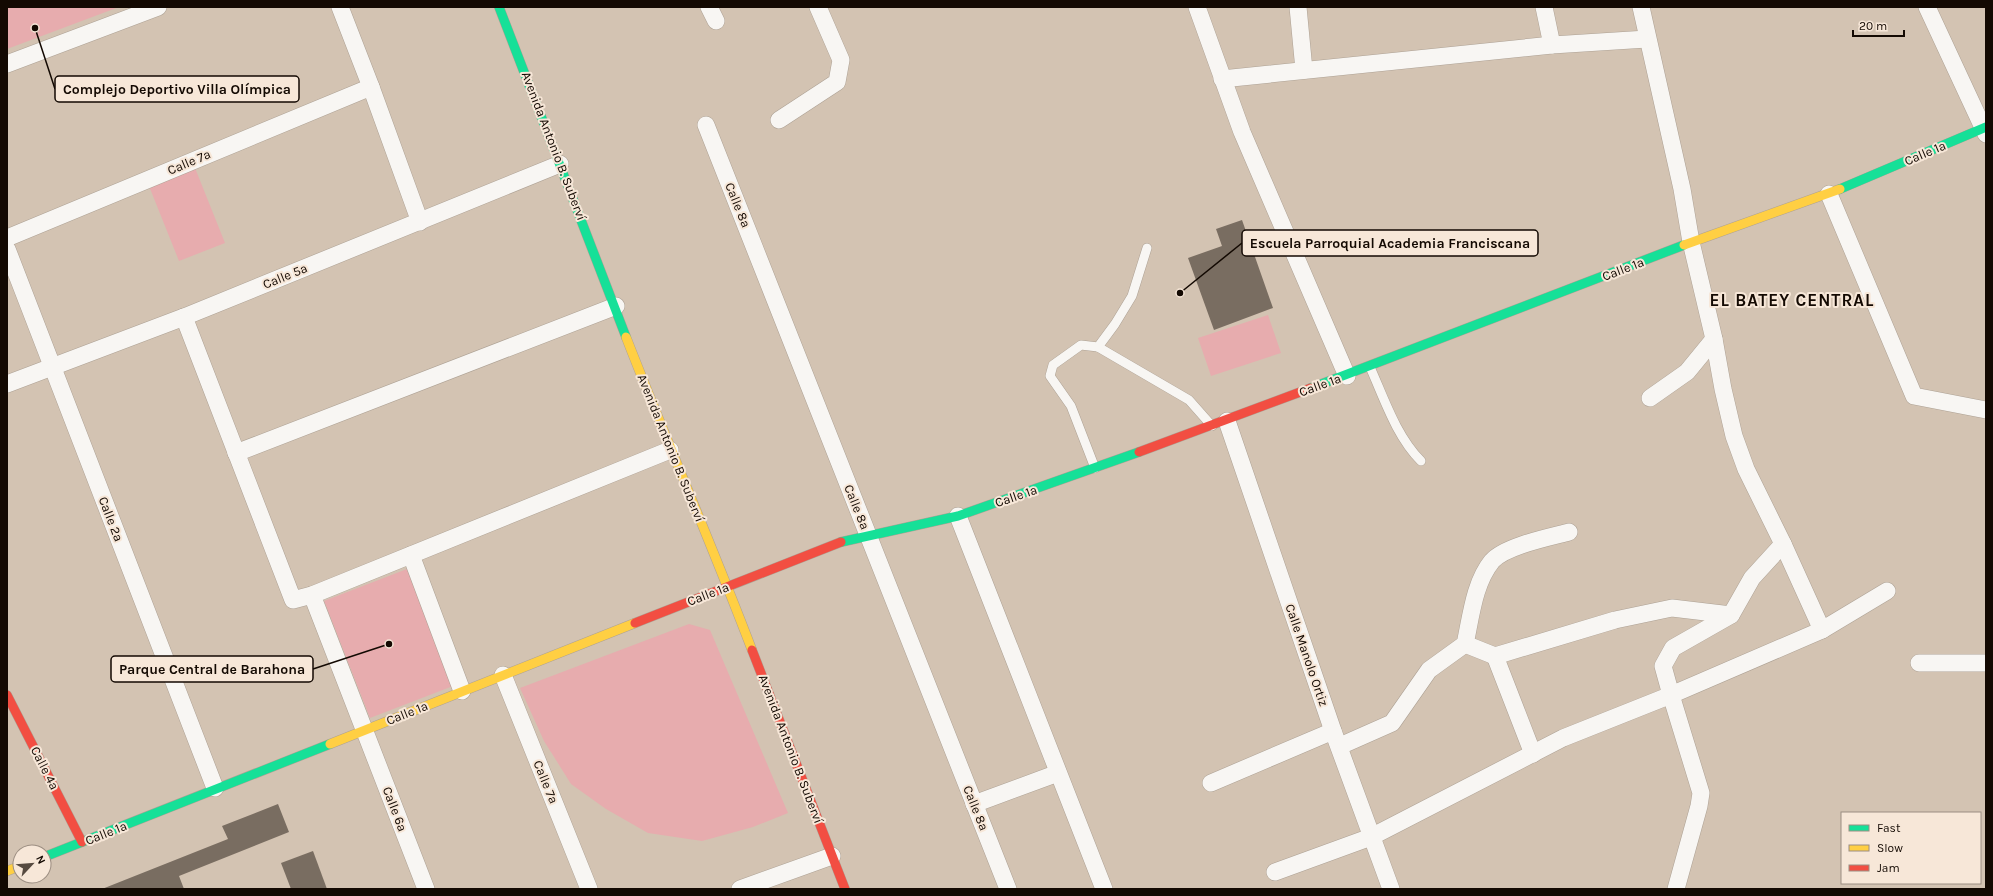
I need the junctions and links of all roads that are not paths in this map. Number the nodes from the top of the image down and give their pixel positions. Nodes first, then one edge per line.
1 (158, 7) edge
2 (340, 7) edge
3 (500, 7) edge
4 (818, 7) edge
5 (1197, 7) edge
6 (1298, 7) edge
7 (1544, 7) edge
8 (1641, 7) edge
9 (1928, 7) edge
10 (1648, 39) junction
11 (1552, 45) junction
12 (7, 64) edge
13 (1304, 70) junction
14 (1222, 79) junction
15 (371, 87) junction
16 (779, 120) dead end
17 (706, 125) dead end
18 (1985, 130) edge
19 (560, 164) junction
20 (1829, 194) junction
21 (420, 222) junction
22 (7, 238) edge
23 (1691, 242) junction
24 (1147, 248) dead end
25 (7, 249) edge
26 (616, 306) junction
27 (184, 317) junction
28 (1714, 339) junction
29 (1098, 347) junction
30 (1370, 366) junction
31 (52, 367) junction
32 (1347, 376) junction
33 (7, 384) edge
34 (1650, 398) dead end
35 (1986, 410) edge
36 (1219, 423) junction
37 (670, 450) junction
38 (236, 453) junction
39 (1421, 461) dead end
40 (1096, 468) junction
41 (958, 516) junction
42 (1569, 532) dead end
43 (869, 536) junction
44 (1783, 544) junction
45 (410, 555) junction
46 (728, 586) junction
47 (1887, 591) dead end
48 (312, 595) junction
49 (1731, 614) junction
50 (1822, 630) junction
51 (1465, 644) junction
52 (1495, 656) junction
53 (1919, 663) dead end
54 (1986, 663) edge
55 (503, 675) junction
56 (462, 691) junction
57 (1671, 694) junction
58 (7, 695) edge
59 (365, 730) junction
60 (1333, 731) junction
61 (1340, 746) junction
62 (1533, 754) junction
63 (1058, 773) junction
64 (1211, 783) dead end
65 (215, 788) junction
66 (974, 804) junction
67 (1371, 837) junction
68 (82, 842) junction
69 (52, 854) edge
70 (832, 856) junction
71 (1274, 872) dead end
72 (426, 889) edge
73 (589, 889) edge
74 (740, 889) edge
75 (845, 889) edge
76 (1008, 889) edge
77 (1104, 889) edge
78 (1391, 889) edge
79 (1676, 889) edge

1 - 12 street
2 - 15 street
3 - 19 street, Avenida Antonio B. Suberví
4 - 16 street
5 - 14 street
6 - 13 street
7 - 11 street
8 - 10 street
9 - 18 street
10 - 11 street
10 - 23 street
11 - 13 street
13 - 14 street
14 - 32 street
15 - 21 street
15 - 22 street, Calle 7ª
17 - 43 street, Calle 8ª
18 - 20 street, Calle 1ª
19 - 21 street, Calle 5ª
19 - 26 street, Avenida Antonio B. Suberví
20 - 23 street, Calle 1ª
20 - 35 street
21 - 27 street, Calle 5ª
23 - 28 street
23 - 30 street, Calle 1ª
24 - 29 lane
25 - 31 street, Calle 2ª
26 - 37 street, Avenida Antonio B. Suberví
26 - 38 street
27 - 31 street, Calle 5ª
27 - 38 street
28 - 34 street
28 - 44 street
29 - 36 lane
29 - 40 lane
30 - 32 street, Calle 1ª
30 - 39 lane
31 - 33 street, Calle 5ª
31 - 65 street, Calle 2ª
32 - 36 street, Calle 1ª
36 - 40 street, Calle 1ª
36 - 60 street, Calle Manolo Ortiz
37 - 45 street
37 - 46 street, Avenida Antonio B. Suberví
38 - 48 street
40 - 41 street, Calle 1ª
41 - 43 street, Calle 1ª
41 - 63 street
42 - 51 street
43 - 46 street, Calle 1ª
43 - 66 street, Calle 8ª
44 - 49 street
44 - 50 street
45 - 48 street
45 - 56 street
46 - 55 street, Calle 1ª
46 - 70 street, Avenida Antonio B. Suberví
47 - 50 street
48 - 59 street, Calle 6ª
49 - 52 street
49 - 57 street
50 - 57 street
51 - 52 street
51 - 61 street
52 - 62 street
53 - 54 street
55 - 56 street, Calle 1ª
55 - 73 street, Calle 7ª
56 - 59 street, Calle 1ª
57 - 62 street
57 - 79 street
58 - 68 street, Calle 4ª
59 - 65 street, Calle 1ª
59 - 72 street, Calle 6ª
60 - 61 street, Calle Manolo Ortiz
60 - 64 street
61 - 67 street, Calle Manolo Ortiz
62 - 67 street
63 - 66 street
63 - 77 street
65 - 68 street, Calle 1ª
66 - 76 street, Calle 8ª
67 - 71 street
67 - 78 street, Calle Manolo Ortiz
68 - 69 street, Calle 1ª
70 - 74 street
70 - 75 street, Avenida Antonio B. Suberví

